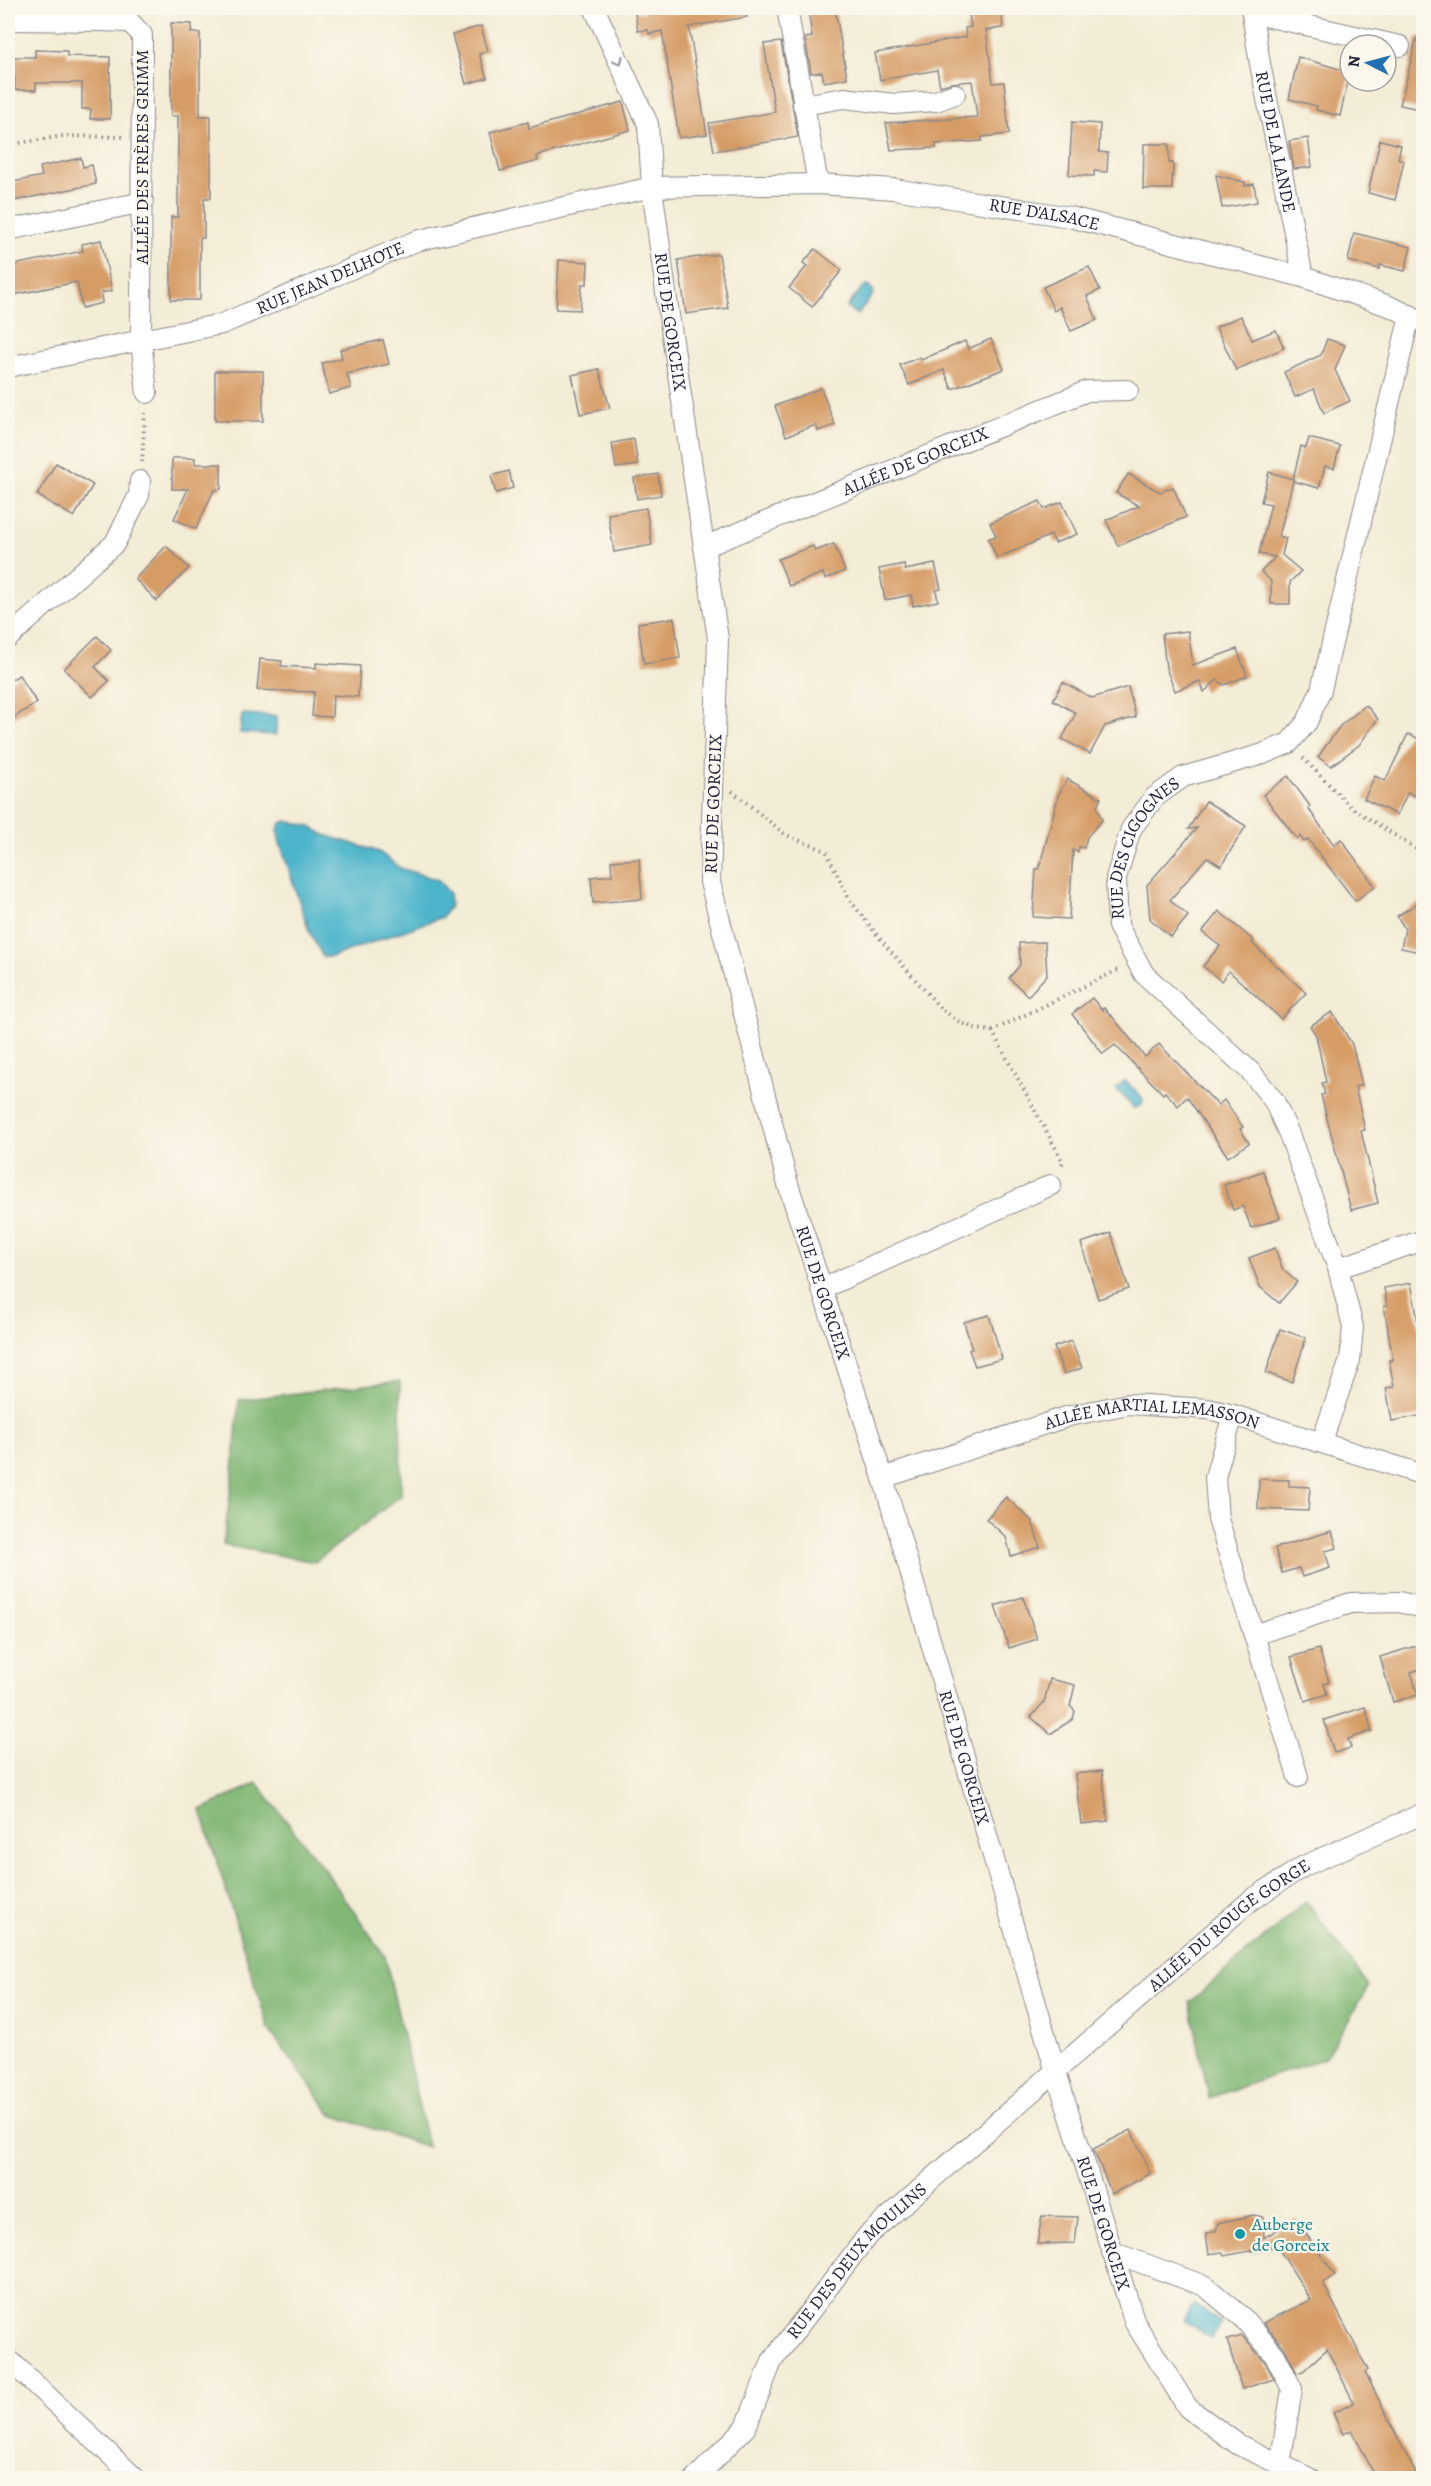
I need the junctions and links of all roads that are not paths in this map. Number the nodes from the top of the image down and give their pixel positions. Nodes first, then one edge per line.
1 (594, 8) edge
2 (787, 8) edge
3 (1251, 10) edge
4 (99, 14) edge
5 (8, 20) edge
6 (1400, 46) dead end
7 (955, 94) dead end
8 (803, 105) junction
9 (818, 184) junction
10 (652, 187) junction
11 (143, 202) junction
12 (8, 230) edge
13 (1303, 277) junction
14 (1417, 319) edge
15 (141, 340) junction
16 (8, 367) edge
17 (1128, 390) dead end
18 (147, 393) road end
19 (140, 481) road end
20 (704, 547) junction
21 (10, 631) edge
22 (1051, 1185) road end
23 (1424, 1240) edge
24 (1338, 1268) junction
25 (821, 1289) junction
26 (1233, 1414) junction
27 (1322, 1441) junction
28 (1424, 1475) edge
29 (883, 1478) junction
30 (1424, 1608) edge
31 (1254, 1635) junction
32 (1298, 1777) dead end
33 (1424, 1813) edge
34 (1055, 2069) junction
35 (1112, 2252) junction
36 (8, 2359) edge
37 (1280, 2465) junction
38 (135, 2478) edge
39 (696, 2478) edge
40 (1309, 2478) edge

1 -> 10 street, RUE DE GORCEIX
2 - 8 street
3 - 6 street
3 - 13 street, RUE DE LA LANDE
4 - 5 street, ALLÉE DES FRÈRES GRIMM
4 - 11 street, ALLÉE DES FRÈRES GRIMM
7 - 8 street
8 - 9 street
9 - 10 street, RUE D'ALSACE
9 - 13 street, RUE D'ALSACE
10 - 15 street, RUE JEAN DELHOTE
10 - 20 street, RUE DE GORCEIX
11 - 12 street
11 - 15 street, ALLÉE DES FRÈRES GRIMM
13 - 14 street, RUE D'ALSACE
14 - 24 street, RUE DES CIGOGNES
15 - 16 street, RUE JEAN DELHOTE
15 - 18 street, ALLÉE DES FRÈRES GRIMM
17 - 20 street, ALLÉE DE GORCEIX
19 - 21 street
20 - 25 street, RUE DE GORCEIX
22 - 25 street
23 - 24 street
24 - 27 street, RUE DES CIGOGNES
25 - 29 street, RUE DE GORCEIX
26 - 27 street, ALLÉE MARTIAL LEMASSON
26 - 29 street, ALLÉE MARTIAL LEMASSON
26 - 31 street
27 - 28 street, ALLÉE MARTIAL LEMASSON
29 - 34 street, RUE DE GORCEIX
30 - 31 street
31 - 32 street
33 - 34 street, ALLÉE DU ROUGE GORGE
34 - 35 street, RUE DE GORCEIX
34 - 39 street, RUE DES DEUX MOULINS
35 - 37 street, RUE DE GORCEIX
35 - 37 street
36 - 38 street
37 - 40 street, RUE DE GORCEIX

